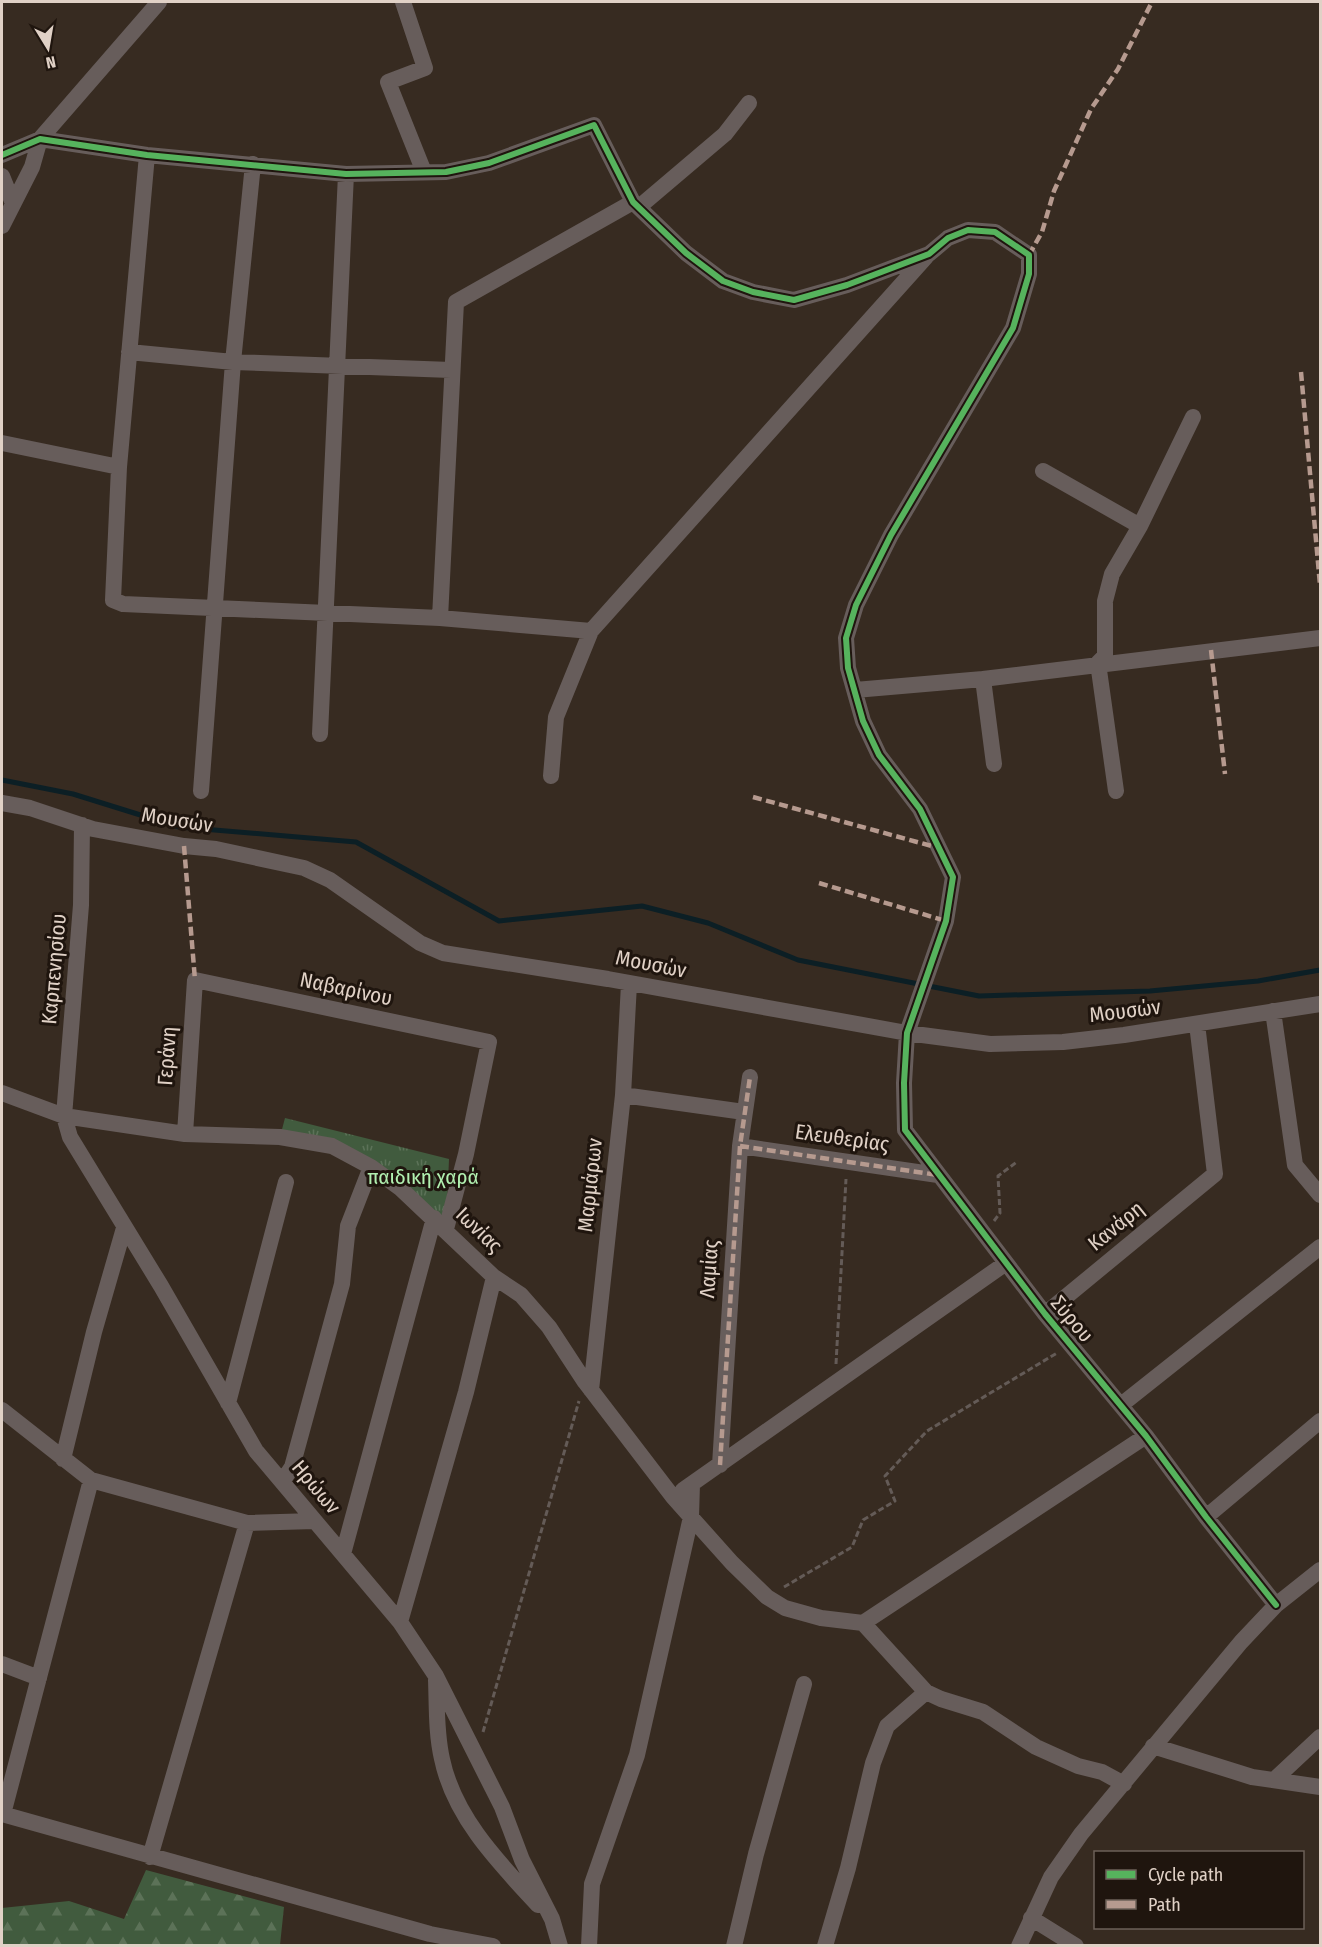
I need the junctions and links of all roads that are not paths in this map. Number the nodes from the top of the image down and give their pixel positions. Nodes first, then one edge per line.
1 (159, 2) edge
2 (403, 2) edge
3 (749, 103) dead end
4 (40, 139) junction
5 (2, 155) edge
6 (147, 155) junction
7 (253, 164) junction
8 (424, 172) junction
9 (346, 174) junction
10 (2, 176) edge
11 (12, 201) junction
12 (636, 205) junction
13 (2, 226) edge
14 (929, 254) junction
15 (129, 352) junction
16 (233, 362) junction
17 (336, 368) junction
18 (451, 370) junction
19 (1193, 417) dead end
20 (2, 443) edge
21 (119, 467) junction
22 (1044, 471) dead end
23 (1140, 526) junction
24 (215, 609) junction
25 (326, 613) junction
26 (440, 618) junction
27 (591, 631) junction
28 (1320, 638) edge
29 (1098, 663) junction
30 (983, 679) junction
31 (855, 690) junction
32 (320, 734) dead end
33 (994, 764) dead end
34 (551, 776) dead end
35 (201, 791) dead end
36 (1116, 791) dead end
37 (2, 803) edge
38 (82, 825) junction
39 (195, 980) joint
40 (629, 984) junction
41 (1320, 1004) edge
42 (1273, 1011) junction
43 (1197, 1024) junction
44 (907, 1033) junction
45 (750, 1077) dead end
46 (2, 1093) edge
47 (623, 1095) junction
48 (744, 1112) junction
49 (64, 1116) junction
50 (185, 1134) junction
51 (740, 1146) junction
52 (371, 1167) junction
53 (938, 1175) junction
54 (286, 1182) dead end
55 (1320, 1195) edge
56 (440, 1224) junction
57 (124, 1228) junction
58 (1320, 1248) edge
59 (1006, 1263) junction
60 (494, 1277) junction
61 (1045, 1314) junction
62 (588, 1386) junction
63 (228, 1403) junction
64 (1121, 1405) junction
65 (2, 1410) edge
66 (1320, 1421) edge
67 (1146, 1436) junction
68 (63, 1459) junction
69 (720, 1465) junction
70 (91, 1480) junction
71 (282, 1482) junction
72 (692, 1484) junction
73 (673, 1497) junction
74 (691, 1517) junction
75 (1206, 1517) junction
76 (315, 1521) junction
77 (247, 1523) junction
78 (343, 1554) junction
79 (1320, 1570) edge
80 (1276, 1605) junction
81 (400, 1622) junction
82 (863, 1623) junction
83 (2, 1665) edge
84 (436, 1676) junction
85 (39, 1678) junction
86 (804, 1683) dead end
87 (926, 1692) junction
88 (1320, 1737) edge
89 (1153, 1746) junction
90 (1276, 1778) junction
91 (1124, 1784) junction
92 (1320, 1787) edge
93 (2, 1814) edge
94 (150, 1857) junction
95 (1031, 1918) junction
96 (552, 1919) junction
97 (493, 1946) edge
98 (560, 1946) edge
99 (589, 1946) edge
100 (734, 1946) edge
101 (825, 1946) edge
102 (1019, 1946) edge
103 (1076, 1946) edge

1 - 4 street
2 - 8 street
3 - 12 street
4 - 5 street
4 - 6 street
4 - 11 street
6 - 7 street
6 - 15 street
7 - 9 street
7 - 16 street
8 - 9 street
8 - 12 street
9 - 17 street
10 - 11 street
11 - 13 street
12 - 14 street
12 - 18 street
14 - 27 street
14 - 31 street, Σύρου
15 - 16 street
15 - 21 street
16 - 17 street
16 - 24 street
17 - 18 street
17 - 25 street
18 - 26 street
19 - 23 street
20 - 21 street
21 - 24 street
22 - 23 street
23 - 29 street
24 - 25 street
24 - 35 street
25 - 26 street
25 - 32 street
26 - 27 street
27 - 34 street
28 - 29 street
29 - 30 street
29 - 36 street
30 - 31 street
30 - 33 street
31 - 44 street, Σύρου
37 - 38 street, Μουσών
38 - 40 street, Μουσών
38 - 49 street, Καρπενησίου
39 - 50 street, Γεράνη
39 - 56 street, Ναβαρίνου
40 - 44 street, Μουσών
40 - 47 street, Μαρμάρων
41 - 42 street, Μουσών
42 - 43 street, Μουσών
42 - 55 street
43 - 44 street, Μουσών
43 - 61 street, Κανάρη
44 - 53 street, Σύρου
45 - 48 street, Λαμίας
46 - 49 street
47 - 48 street
47 - 62 street, Μαρμάρων
48 - 51 street, Λαμίας
49 - 50 street, Ιωνίας
49 - 57 street, Ηρώων
50 - 52 street, Ιωνίας
51 - 53 street, Ελευθερίας
51 - 69 street, Λαμίας
52 - 56 street, Ιωνίας
52 - 71 street
53 - 59 street, Σύρου
54 - 63 street
56 - 60 street, Ιωνίας
56 - 78 street
57 - 63 street, Ηρώων
57 - 68 street
58 - 64 street
59 - 61 street, Σύρου
59 - 69 street
60 - 62 street, Ιωνίας
60 - 81 street
61 - 64 street, Σύρου
62 - 73 street, Ιωνίας
63 - 71 street, Ηρώων
64 - 67 street, Σύρου
65 - 68 street
66 - 75 street
67 - 75 street, Σύρου
67 - 82 street
68 - 70 street
69 - 72 street
70 - 77 street
70 - 85 street
71 - 76 street, Ηρώων
72 - 73 street
72 - 74 street
73 - 74 street, Ιωνίας
74 - 82 street, Ιωνίας
74 - 99 street
75 - 80 street, Σύρου
76 - 77 street
76 - 78 street, Ηρώων
77 - 94 street
78 - 81 street, Ηρώων
79 - 80 street
80 - 89 street
81 - 84 street, Ηρώων
82 - 87 street
83 - 85 street
84 - 96 street, Ηρώων
84 - 96 street
85 - 93 street
86 - 100 street
87 - 91 street
87 - 101 street
88 - 90 street
89 - 90 street
89 - 91 street
90 - 92 street
91 - 95 street
93 - 94 street
94 - 97 street
95 - 102 street
95 - 103 street
96 - 98 street, Ηρώων

